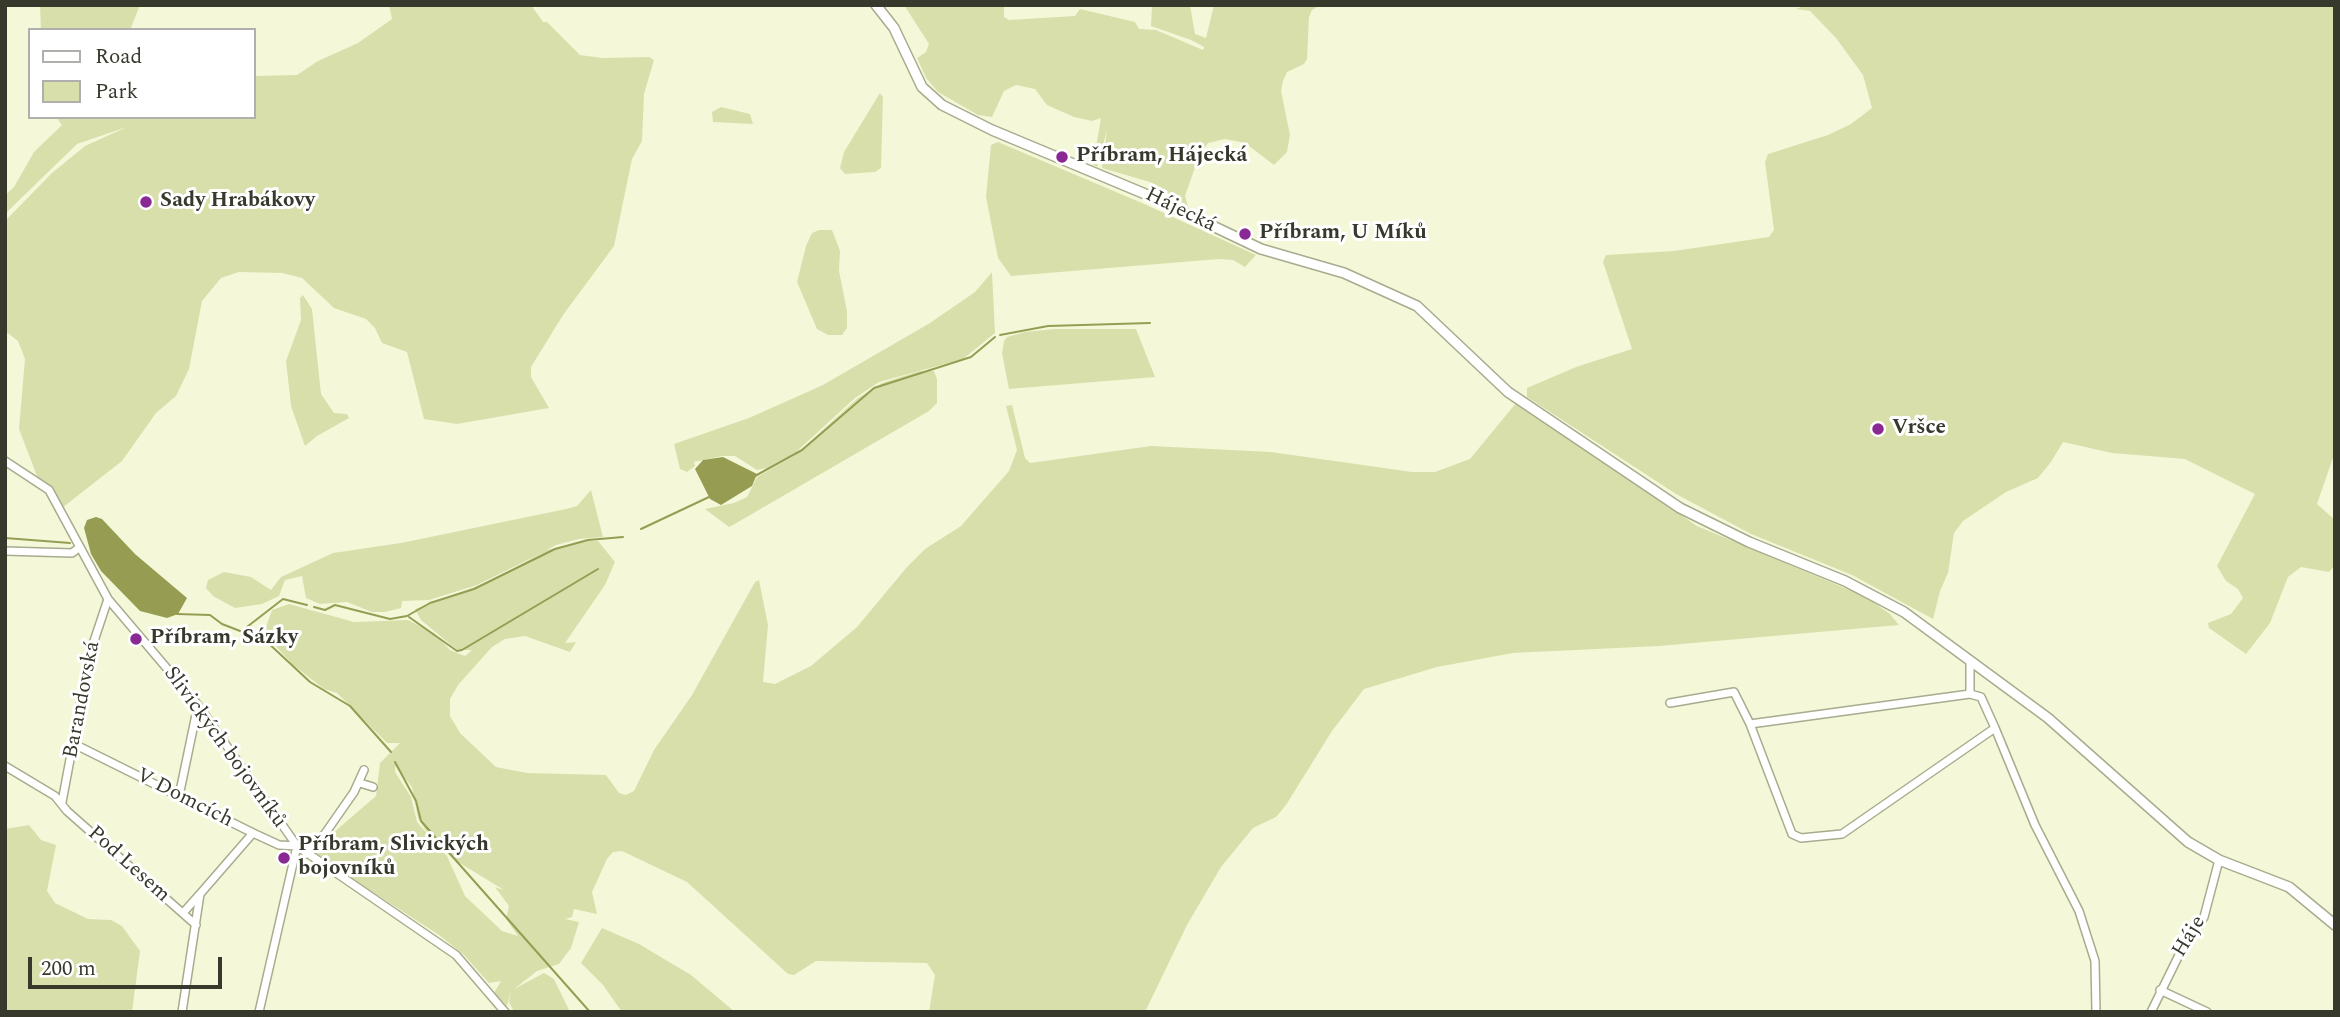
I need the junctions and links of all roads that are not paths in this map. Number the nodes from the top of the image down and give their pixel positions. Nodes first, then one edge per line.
1 (876, 5) edge
2 (5, 461) edge
3 (80, 547) junction
4 (5, 551) edge
5 (108, 599) junction
6 (1969, 660) junction
7 (1970, 694) junction
8 (1670, 703) dead end
9 (198, 705) junction
10 (1750, 724) junction
11 (1996, 728) junction
12 (74, 744) junction
13 (5, 766) edge
14 (363, 770) dead end
15 (360, 783) junction
16 (373, 787) dead end
17 (179, 796) junction
18 (62, 802) junction
19 (253, 833) junction
20 (296, 846) junction
21 (306, 854) junction
22 (2219, 860) junction
23 (200, 894) junction
24 (183, 913) junction
25 (196, 925) junction
26 (2335, 925) edge
27 (2160, 990) junction
28 (182, 1012) edge
29 (259, 1012) edge
30 (505, 1012) edge
31 (2096, 1012) edge
32 (2151, 1012) edge
33 (2207, 1012) edge

1 - 6 main road, Hájecká
2 - 3 street, Slivických bojovníků
3 - 4 street
3 - 5 street, Slivických bojovníků
5 - 9 street, Slivických bojovníků
5 - 12 street, Barandovská
6 - 7 street
6 - 22 main road, Hájecká
7 - 10 street
7 - 11 street
8 - 10 street
9 - 17 street
9 - 20 street, Slivických bojovníků
10 - 11 street
11 - 31 street
12 - 17 street, V Domcích
12 - 18 street, Barandovská
13 - 18 street, Pod Lesem
14 - 15 street
15 - 16 street
15 - 21 street
17 - 19 street, V Domcích
18 - 24 street, Pod Lesem
19 - 20 street, V Domcích
19 - 23 street
20 - 21 street, Slivických bojovníků
20 - 29 street
21 - 30 street, Slivických bojovníků
22 - 26 main road, Hájecká
22 - 27 street, Háje
23 - 24 street
23 - 25 street
24 - 25 street, Pod Lesem
25 - 28 street
27 - 32 street, Háje
27 - 33 street

